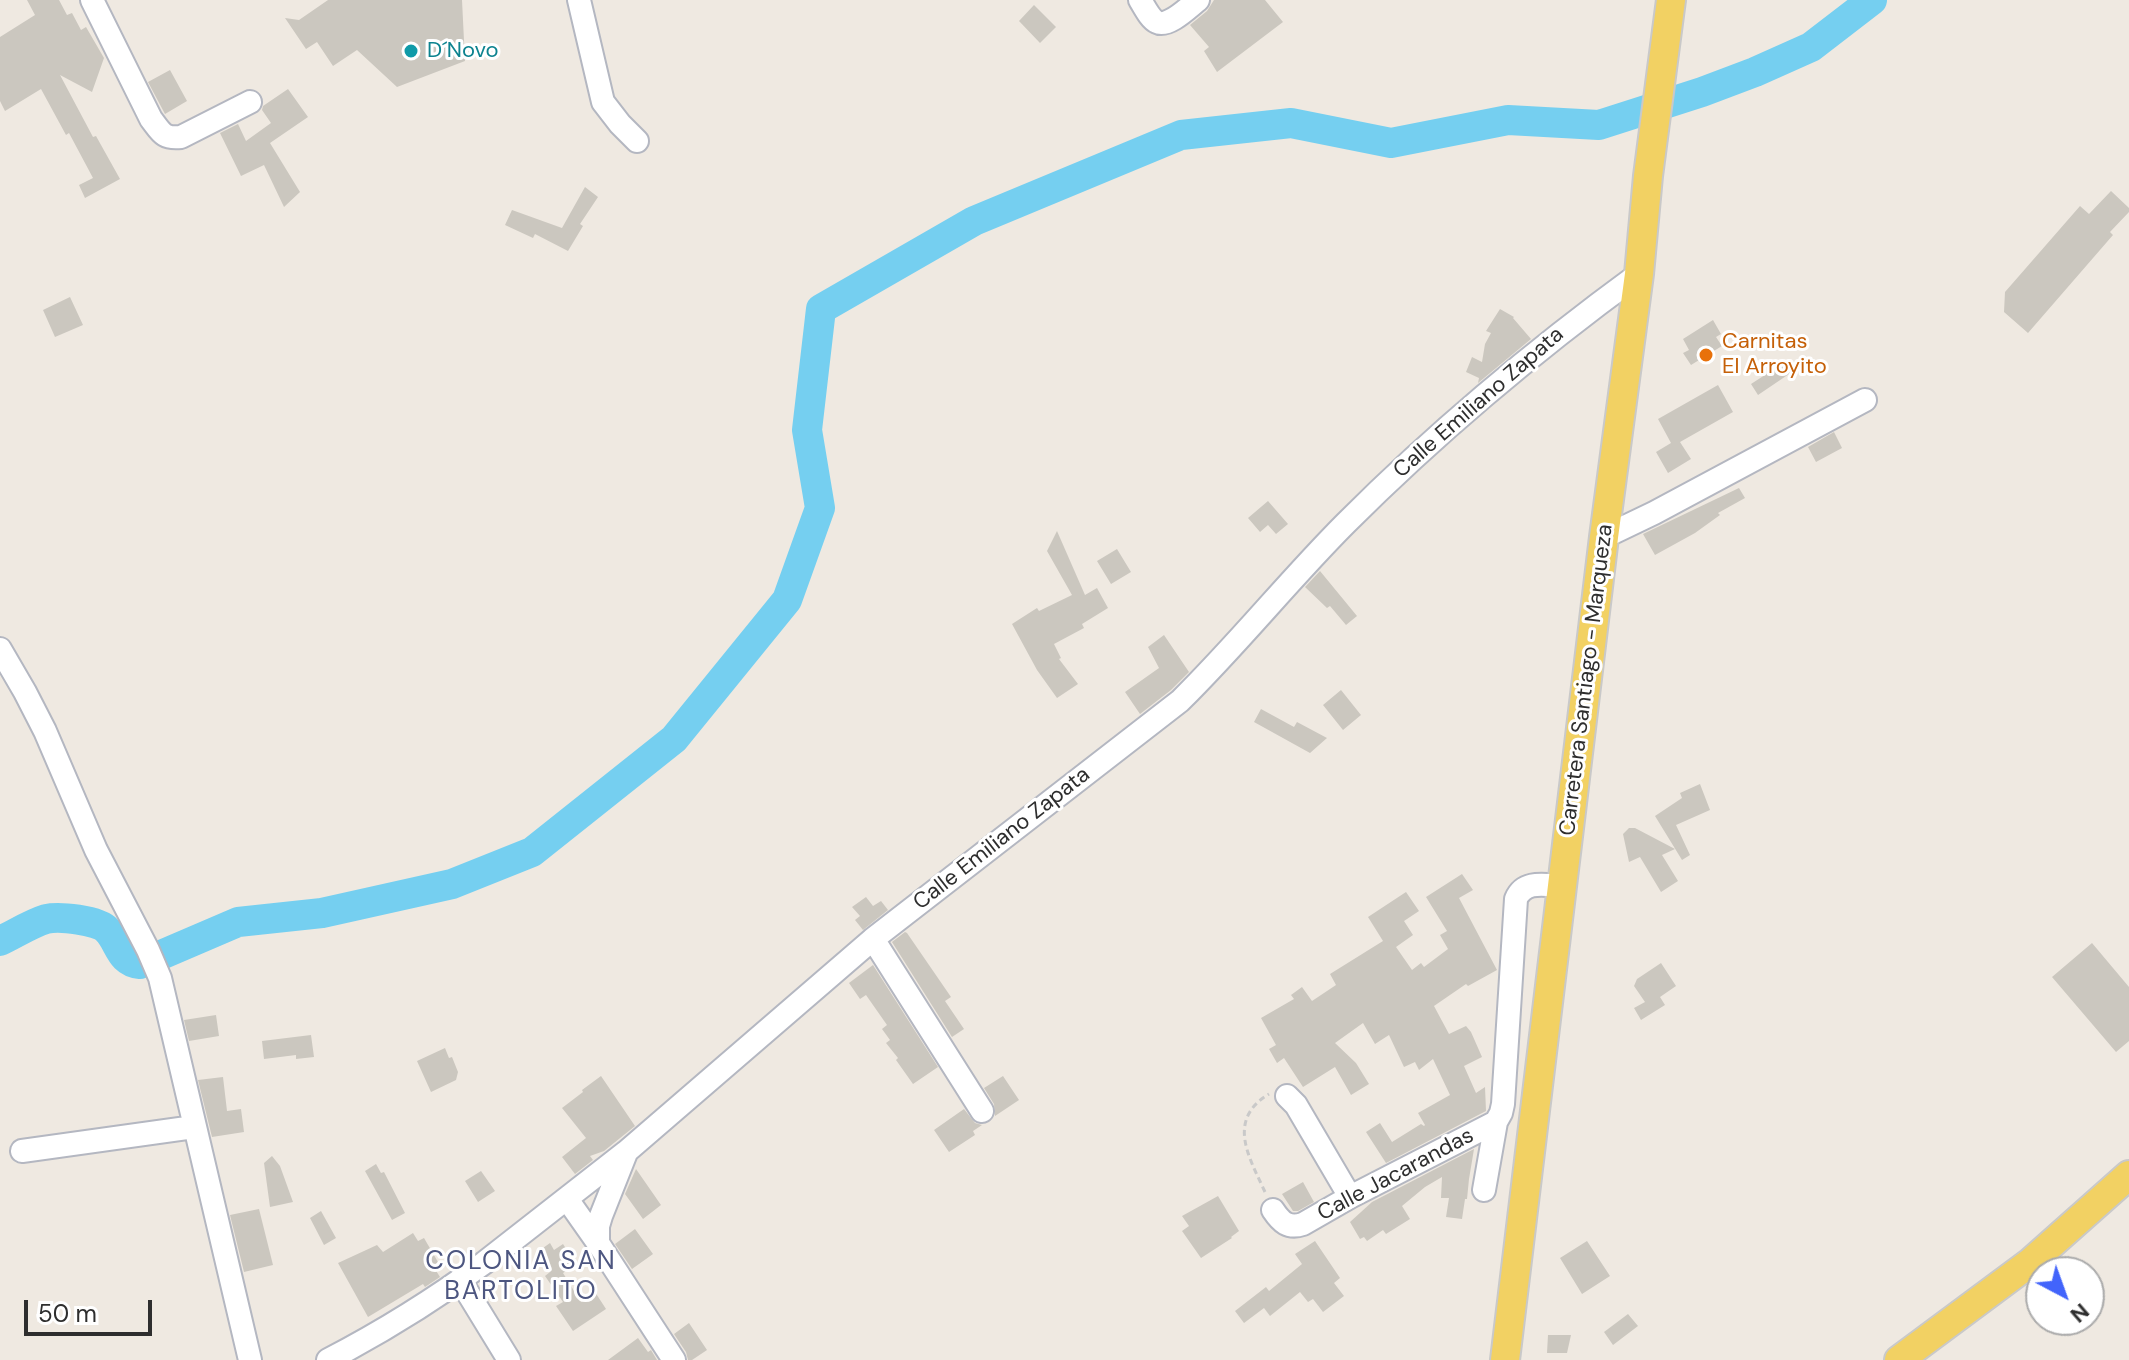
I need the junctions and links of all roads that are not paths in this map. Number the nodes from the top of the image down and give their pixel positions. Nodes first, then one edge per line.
1 (92, 0) edge
2 (579, 0) edge
3 (1140, 0) edge
4 (1198, 0) edge
5 (1671, 0) edge
6 (250, 102) dead end
7 (637, 141) dead end
8 (1639, 274) junction
9 (1865, 400) dead end
10 (1604, 537) junction
11 (0, 649) edge
12 (1562, 886) junction
13 (873, 939) junction
14 (1287, 1096) road end
15 (982, 1111) dead end
16 (1496, 1122) junction
17 (194, 1127) junction
18 (22, 1151) dead end
19 (626, 1152) junction
20 (2129, 1175) edge
21 (1484, 1190) dead end
22 (1350, 1197) junction
23 (567, 1199) junction
24 (1273, 1210) road end
25 (598, 1243) junction
26 (460, 1280) junction
27 (250, 1360) edge
28 (328, 1360) edge
29 (509, 1360) edge
30 (674, 1360) edge
31 (1505, 1360) edge
32 (1899, 1360) edge

1 - 6 street
2 - 7 street
3 - 4 street
5 - 8 main road, Carretera Santiago - Marqueza
8 - 10 main road, Carretera Santiago - Marqueza
8 - 13 street, Calle Emiliano Zapata
9 - 10 street
10 - 12 main road, Carretera Santiago - Marqueza
11 - 17 street
12 - 16 street, Calle Jacarandas
12 - 31 main road, Carretera Santiago - Marqueza
13 - 15 street
13 - 19 street, Calle Emiliano Zapata
14 - 22 street
16 - 21 street
16 - 22 street, Calle Jacarandas
17 - 18 street
17 - 27 street
19 - 23 street, Calle Emiliano Zapata
19 - 25 street
20 - 32 main road
22 - 24 street, Calle Jacarandas
23 - 25 street
23 - 26 street, Calle Emiliano Zapata
25 - 30 street
26 - 28 street, Calle Emiliano Zapata
26 - 29 street

